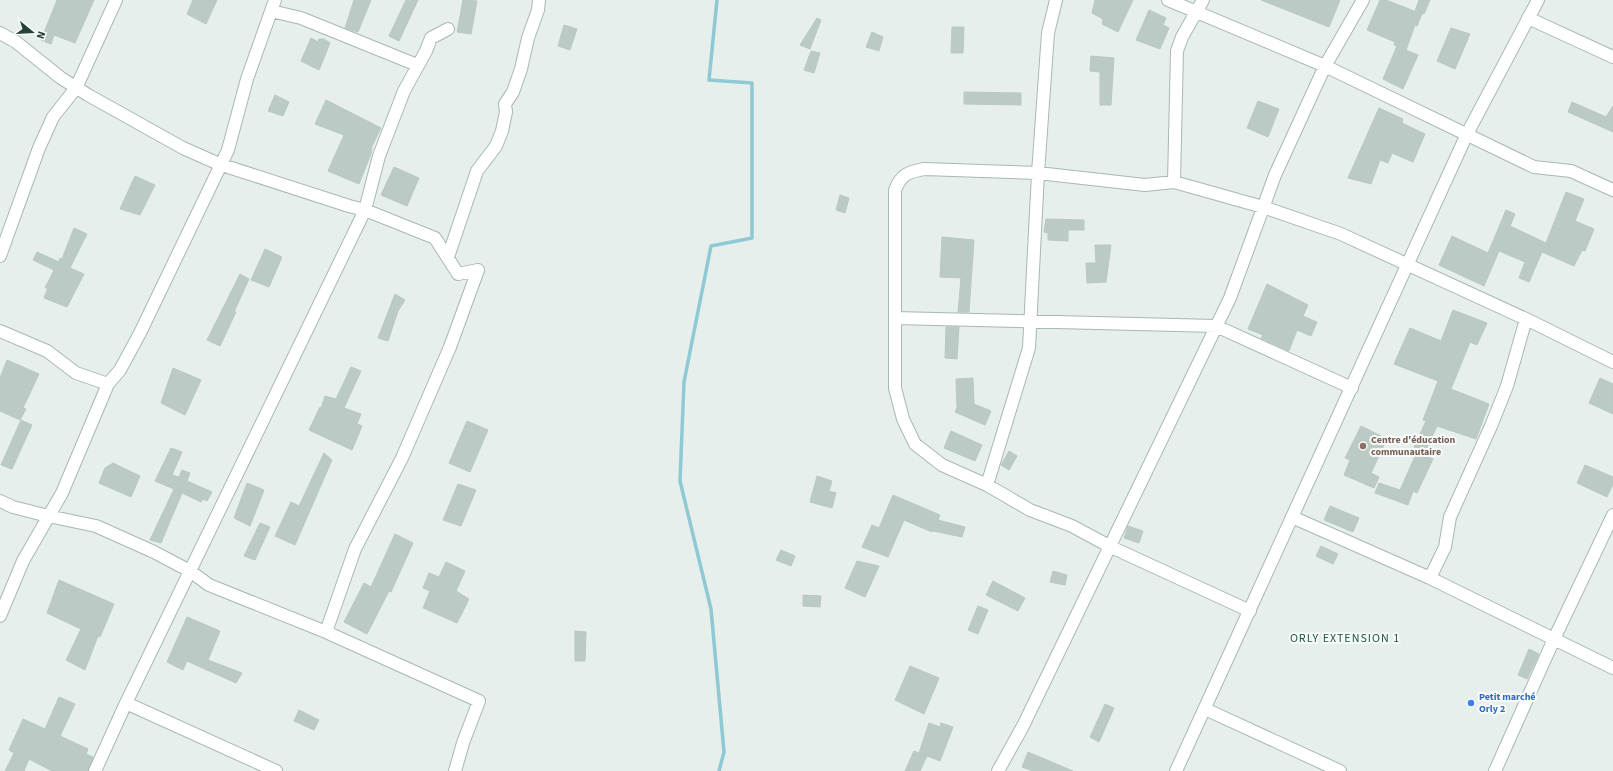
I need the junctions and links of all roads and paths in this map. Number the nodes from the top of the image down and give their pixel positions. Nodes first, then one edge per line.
1 (116, 0) edge
2 (539, 0) edge
3 (1056, 0) edge
4 (1168, 0) edge
5 (1203, 0) edge
6 (1363, 0) edge
7 (1538, 0) edge
8 (273, 6) edge
9 (1197, 13) junction
10 (1528, 18) junction
11 (448, 29) dead end
12 (0, 33) edge
13 (1613, 57) edge
14 (417, 65) junction
15 (1325, 66) junction
16 (76, 88) junction
17 (1467, 134) junction
18 (219, 164) junction
19 (1038, 173) junction
20 (1174, 182) junction
21 (1613, 190) edge
22 (1263, 207) junction
23 (365, 210) junction
24 (0, 256) edge
25 (448, 257) junction
26 (1407, 265) junction
27 (895, 318) junction
28 (1526, 319) junction
29 (1031, 321) junction
30 (1216, 326) junction
31 (0, 331) edge
32 (1613, 362) edge
33 (108, 384) junction
34 (1352, 388) junction
35 (987, 485) junction
36 (0, 501) edge
37 (1613, 515) edge
38 (48, 516) junction
39 (1292, 517) junction
40 (1111, 547) junction
41 (190, 571) junction
42 (1430, 578) junction
43 (1250, 611) junction
44 (0, 616) edge
45 (326, 632) junction
46 (1554, 639) junction
47 (1613, 668) edge
48 (126, 703) junction
49 (1205, 709) junction
50 (1498, 770) edge
51 (95, 771) edge
52 (276, 771) edge
53 (456, 771) edge
54 (998, 771) edge
55 (1176, 771) edge
56 (1340, 771) edge

1 - 16 street
2 - 25 street
3 - 19 street
4 - 9 street
5 - 9 street
6 - 15 street
7 - 10 street
8 - 14 street
8 - 18 street
9 - 15 street
9 - 20 street
10 - 13 street
10 - 17 street
11 - 14 street
12 - 16 street
14 - 23 street
15 - 17 street
15 - 22 street
16 - 18 street
16 - 24 street
17 - 21 street
17 - 26 street
18 - 23 street
18 - 33 street
19 - 20 street
19 - 27 street
19 - 29 street
20 - 22 street
22 - 26 street
22 - 30 street
23 - 25 street
23 - 41 street
25 - 45 street
26 - 28 street
26 - 34 street
27 - 29 street
27 - 35 street
28 - 32 street
28 - 42 street
29 - 30 street
29 - 35 street
30 - 34 street
30 - 40 street
31 - 33 street
33 - 38 street
34 - 39 street
35 - 40 street
36 - 38 street
37 - 46 street
38 - 41 street
38 - 44 street
39 - 42 street
39 - 43 street
40 - 43 street
40 - 54 street
41 - 45 street
41 - 48 street
42 - 46 street
43 - 49 street
45 - 53 street
46 - 47 street
46 - 50 street
48 - 51 street
48 - 52 street
49 - 55 street
49 - 56 street

